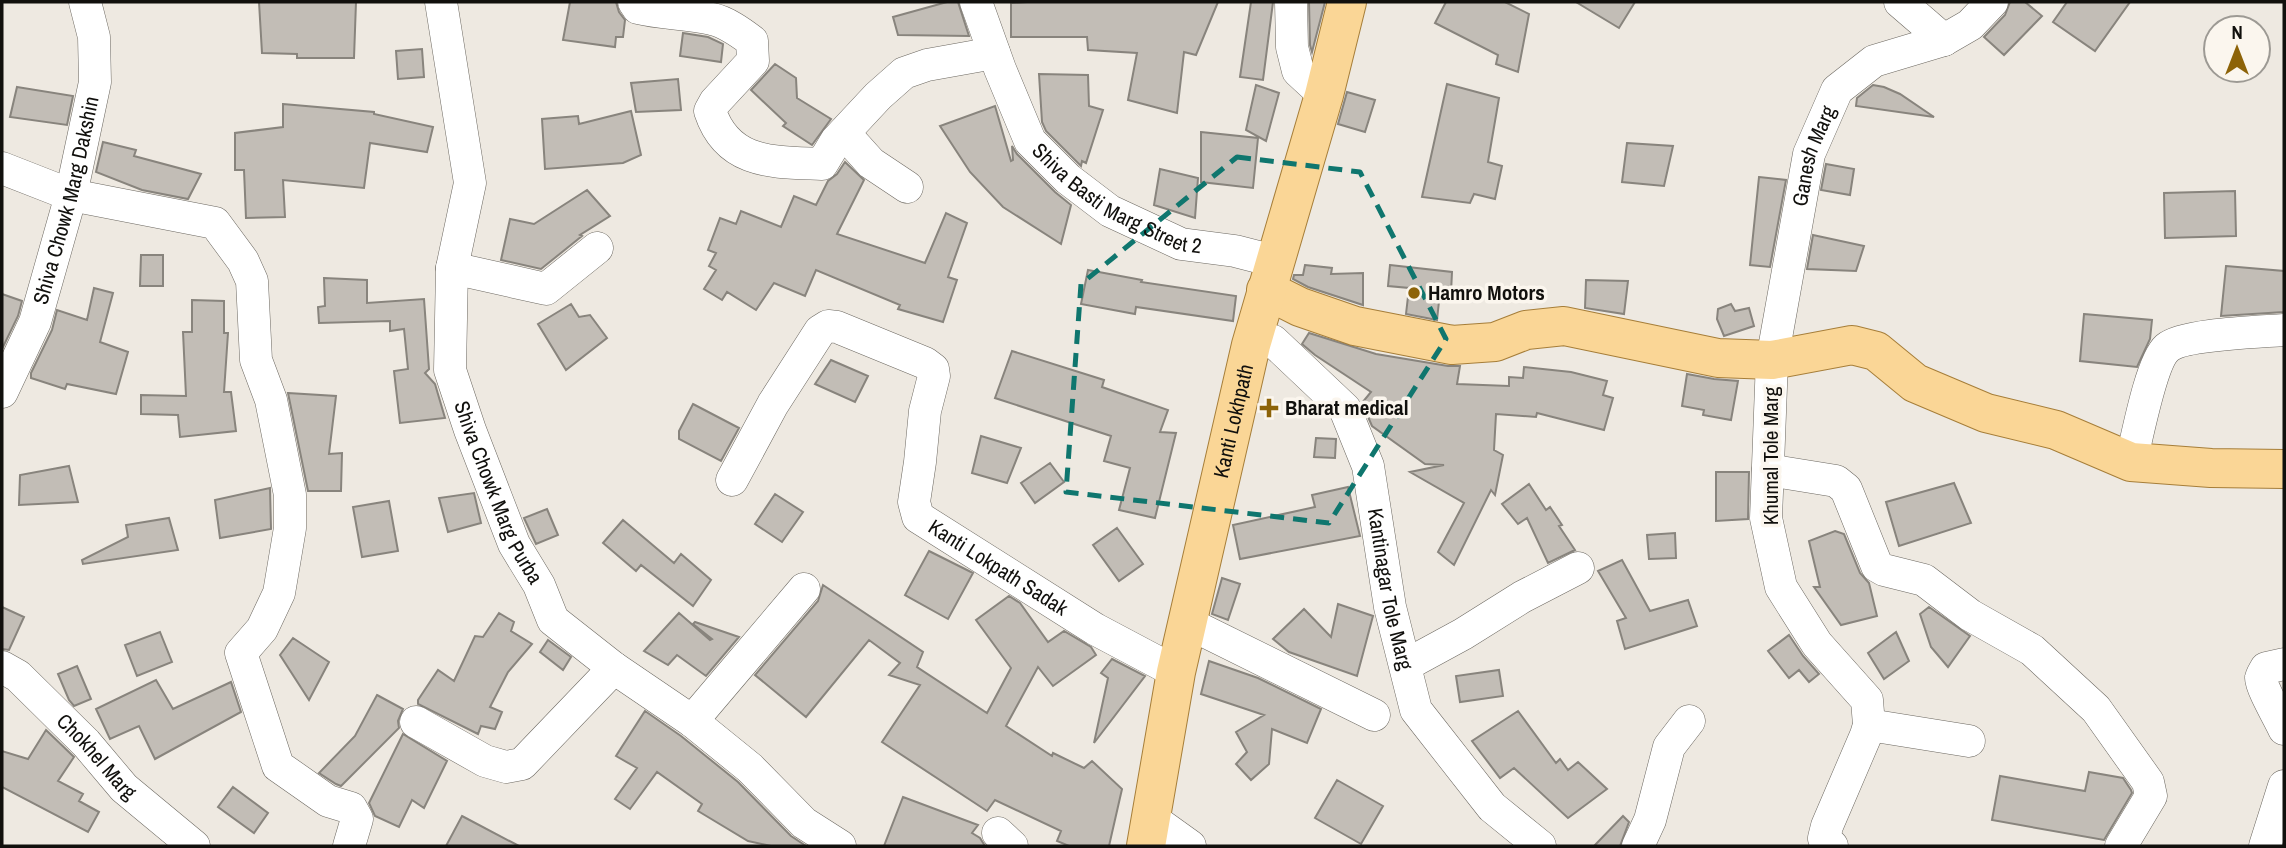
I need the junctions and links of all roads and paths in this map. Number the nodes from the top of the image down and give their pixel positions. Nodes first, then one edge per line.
1 (85, 2) edge
2 (441, 2) edge
3 (634, 2) edge
4 (976, 2) edge
5 (1291, 2) edge
6 (1347, 2) edge
7 (1900, 2) edge
8 (1992, 2) edge
9 (1944, 40) junction
10 (994, 53) junction
11 (1324, 95) junction
12 (844, 133) junction
13 (2, 167) edge
14 (907, 187) dead end
15 (71, 195) junction
16 (597, 248) dead end
17 (452, 268) junction
18 (1270, 276) junction
19 (2284, 330) edge
20 (1251, 345) junction
21 (1772, 360) junction
22 (2, 392) edge
23 (2131, 462) junction
24 (2284, 469) edge
25 (1768, 470) junction
26 (732, 480) dead end
27 (1578, 568) dead end
28 (804, 590) dead end
29 (1186, 629) junction
30 (1406, 664) junction
31 (2284, 664) edge
32 (2, 667) edge
33 (614, 668) junction
34 (1176, 671) junction
35 (1374, 715) dead end
36 (692, 721) junction
37 (1689, 721) dead end
38 (416, 722) dead end
39 (1869, 725) junction
40 (2284, 729) edge
41 (1969, 741) dead end
42 (2284, 786) edge
43 (1148, 832) edge
44 (194, 846) edge
45 (349, 846) edge
46 (840, 846) edge
47 (1190, 846) edge
48 (1540, 846) edge
49 (1638, 846) edge
50 (1832, 846) edge
51 (2120, 846) edge
52 (2266, 846) edge

1 - 15 street, Shiva Chowk Marg Dakshin
2 - 17 street, Shiva Chowk Marg Purba
3 - 12 street
4 - 10 street, Shiva Basti Marg Street 2
5 - 11 street
6 - 11 main road, Kanti Lokhpath
7 - 9 street
8 - 9 street, Ganesh Marg
9 - 21 street, Ganesh Marg
10 - 12 street
10 - 18 street, Shiva Basti Marg Street 2
11 - 18 main road, Kanti Lokhpath
12 - 14 street
13 - 15 street
15 - 22 street, Shiva Chowk Marg Dakshin
15 - 45 street
16 - 17 street
17 - 33 street, Shiva Chowk Marg Purba
18 - 20 main road, Kanti Lokhpath
18 - 21 main road
19 - 23 street
20 - 29 main road, Kanti Lokhpath
20 - 30 street, Kantinagar Tole Marg
21 - 23 main road
21 - 25 street, Khumal Tole Marg
23 - 24 main road
25 - 39 street, Khumal Tole Marg
25 - 51 street
26 - 34 street, Kanti Lokpath Sadak
27 - 30 street
28 - 36 street
29 - 34 main road, Kanti Lokhpath
29 - 35 street
30 - 48 street, Kantinagar Tole Marg
31 - 40 street
32 - 44 street, Chokhel Marg
33 - 36 street, Shiva Chowk Marg Purba
33 - 38 street
34 - 43 main road, Kanti Lokhpath
36 - 46 street, Shiva Chowk Marg Purba
37 - 49 street
39 - 41 street
39 - 50 street
42 - 52 street
43 - 47 street

